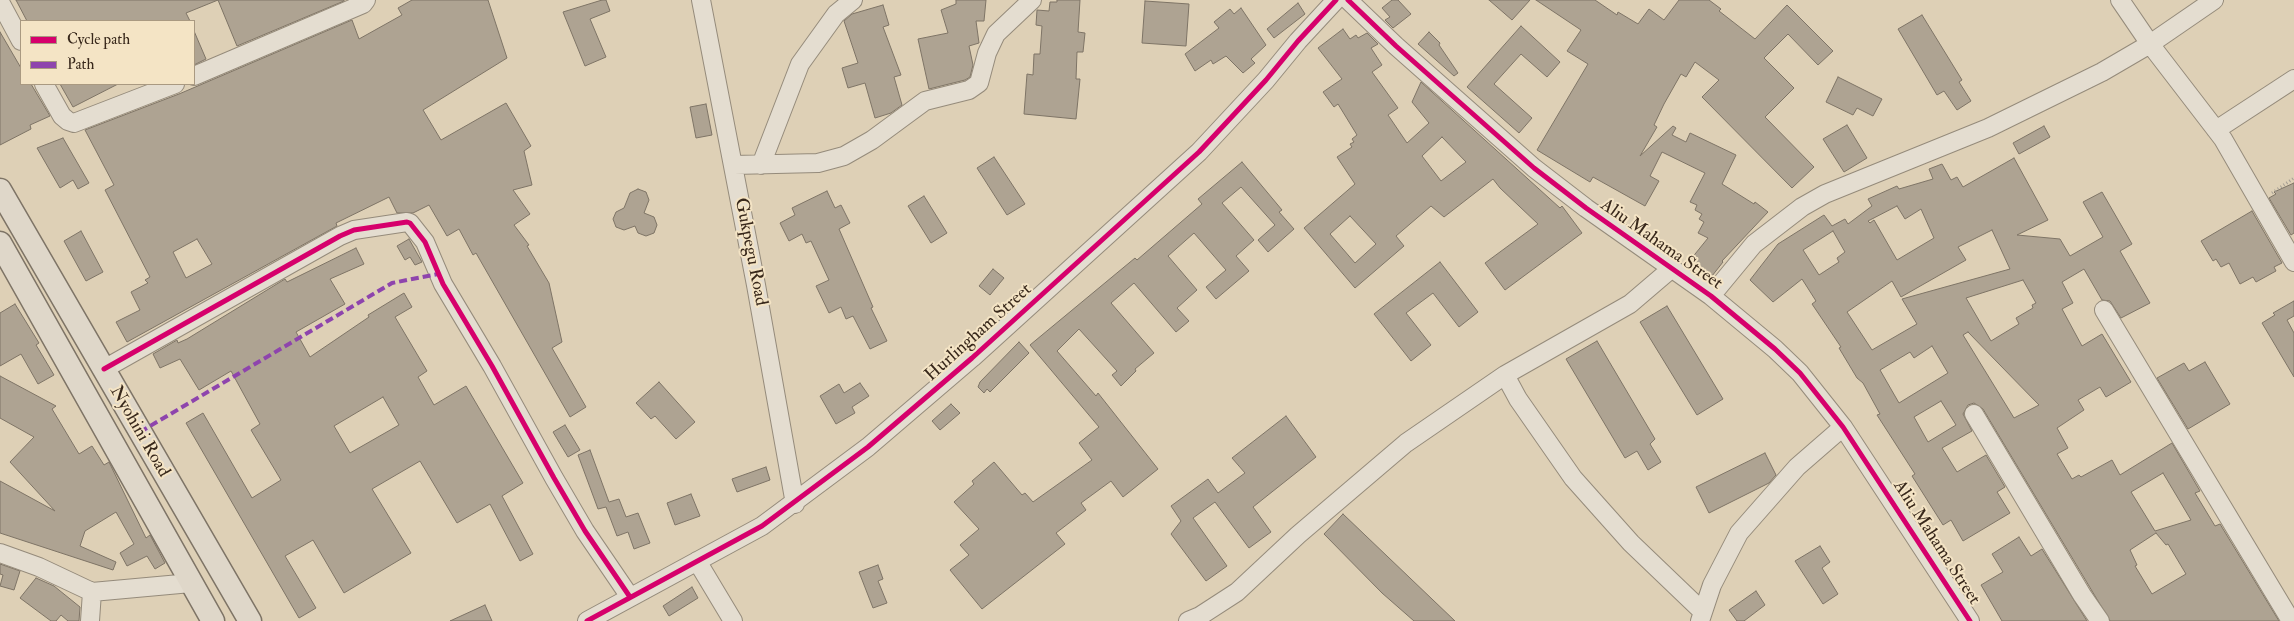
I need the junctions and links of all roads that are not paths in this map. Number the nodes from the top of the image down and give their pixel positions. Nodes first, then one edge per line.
1 (366, 0) edge
2 (700, 0) edge
3 (853, 0) edge
4 (1032, 0) edge
5 (1336, 0) edge
6 (1348, 0) edge
7 (2120, 0) edge
8 (2214, 0) edge
9 (0, 2) edge
10 (20, 39) edge
11 (2150, 44) junction
12 (195, 76) edge
13 (2294, 79) edge
14 (45, 85) edge
15 (172, 85) edge
16 (2216, 130) junction
17 (734, 165) junction
18 (761, 165) junction
19 (0, 190) edge
20 (1, 247) edge
21 (2294, 262) edge
22 (1670, 269) junction
23 (1711, 296) junction
24 (2104, 310) dead end
25 (104, 369) junction
26 (1506, 375) junction
27 (1974, 414) dead end
28 (1843, 427) junction
29 (794, 504) junction
30 (0, 553) edge
31 (697, 561) junction
32 (191, 583) junction
33 (92, 592) junction
34 (630, 597) junction
35 (1701, 616) edge
36 (90, 621) edge
37 (214, 621) edge
38 (250, 621) edge
39 (587, 621) edge
40 (733, 621) edge
41 (1188, 621) edge
42 (1970, 621) edge
43 (2100, 621) edge
44 (2291, 621) edge

1 - 12 street
2 - 17 street, Gukpegu Road
3 - 18 street
4 - 18 street
5 - 29 street, Hurlingham Street
6 - 22 street, Aliu Mahama Street
7 - 11 street
8 - 11 street
9 - 10 street
11 - 16 street
11 - 23 street
13 - 16 street
14 - 15 street
16 - 21 street
17 - 18 street
17 - 29 street, Gukpegu Road
19 - 25 main road, Nyohini Road
20 - 32 main road, Nyohini Road
22 - 23 street, Aliu Mahama Street
22 - 26 street
23 - 28 street, Aliu Mahama Street
24 - 44 street
25 - 34 street
25 - 38 main road, Nyohini Road
26 - 35 street
26 - 41 street
27 - 43 street
28 - 35 street
28 - 42 street, Aliu Mahama Street
29 - 31 street, Hurlingham Street
30 - 33 street
31 - 34 street, Hurlingham Street
31 - 40 street
32 - 33 street
32 - 37 main road, Nyohini Road
33 - 36 street
34 - 39 street, Hurlingham Street

